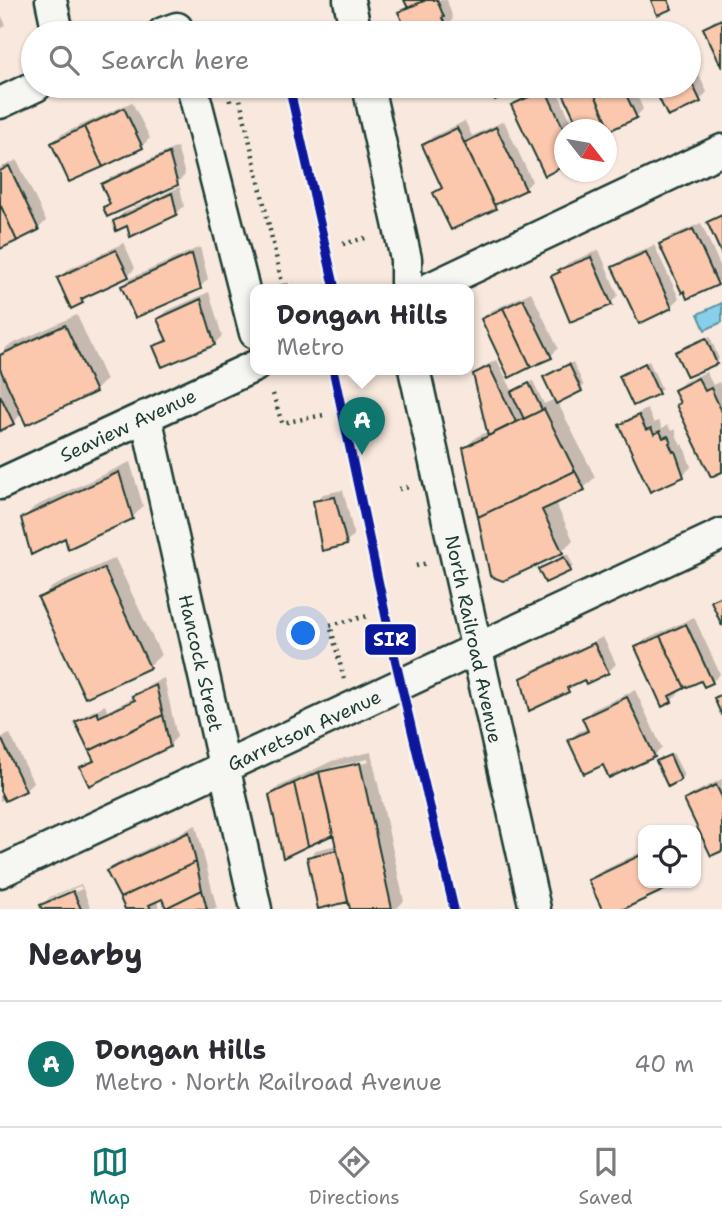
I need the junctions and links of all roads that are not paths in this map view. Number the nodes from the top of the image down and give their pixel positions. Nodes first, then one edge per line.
1 (51, 0) edge
2 (349, 0) edge
3 (55, 21) edge
4 (353, 21) edge
5 (21, 93) edge
6 (195, 98) edge
7 (371, 98) edge
8 (0, 103) edge
9 (722, 150) edge
10 (406, 284) edge
11 (439, 284) edge
12 (250, 313) edge
13 (250, 368) edge
14 (415, 375) edge
15 (146, 416) junction
16 (0, 484) edge
17 (722, 534) edge
18 (476, 649) junction
19 (224, 767) junction
20 (0, 872) edge
21 (256, 909) edge
22 (535, 909) edge

1 - 3 street
2 - 4 street
5 - 8 street
6 - 12 street
7 - 10 street
9 - 11 street
13 - 15 street, Seaview Avenue
14 - 18 street, North Railroad Avenue
15 - 16 street, Seaview Avenue
15 - 19 street, Hancock Street
17 - 18 street, Garretson Avenue
18 - 19 street, Garretson Avenue
18 - 22 street, North Railroad Avenue
19 - 20 street, Garretson Avenue
19 - 21 street, Hancock Street

